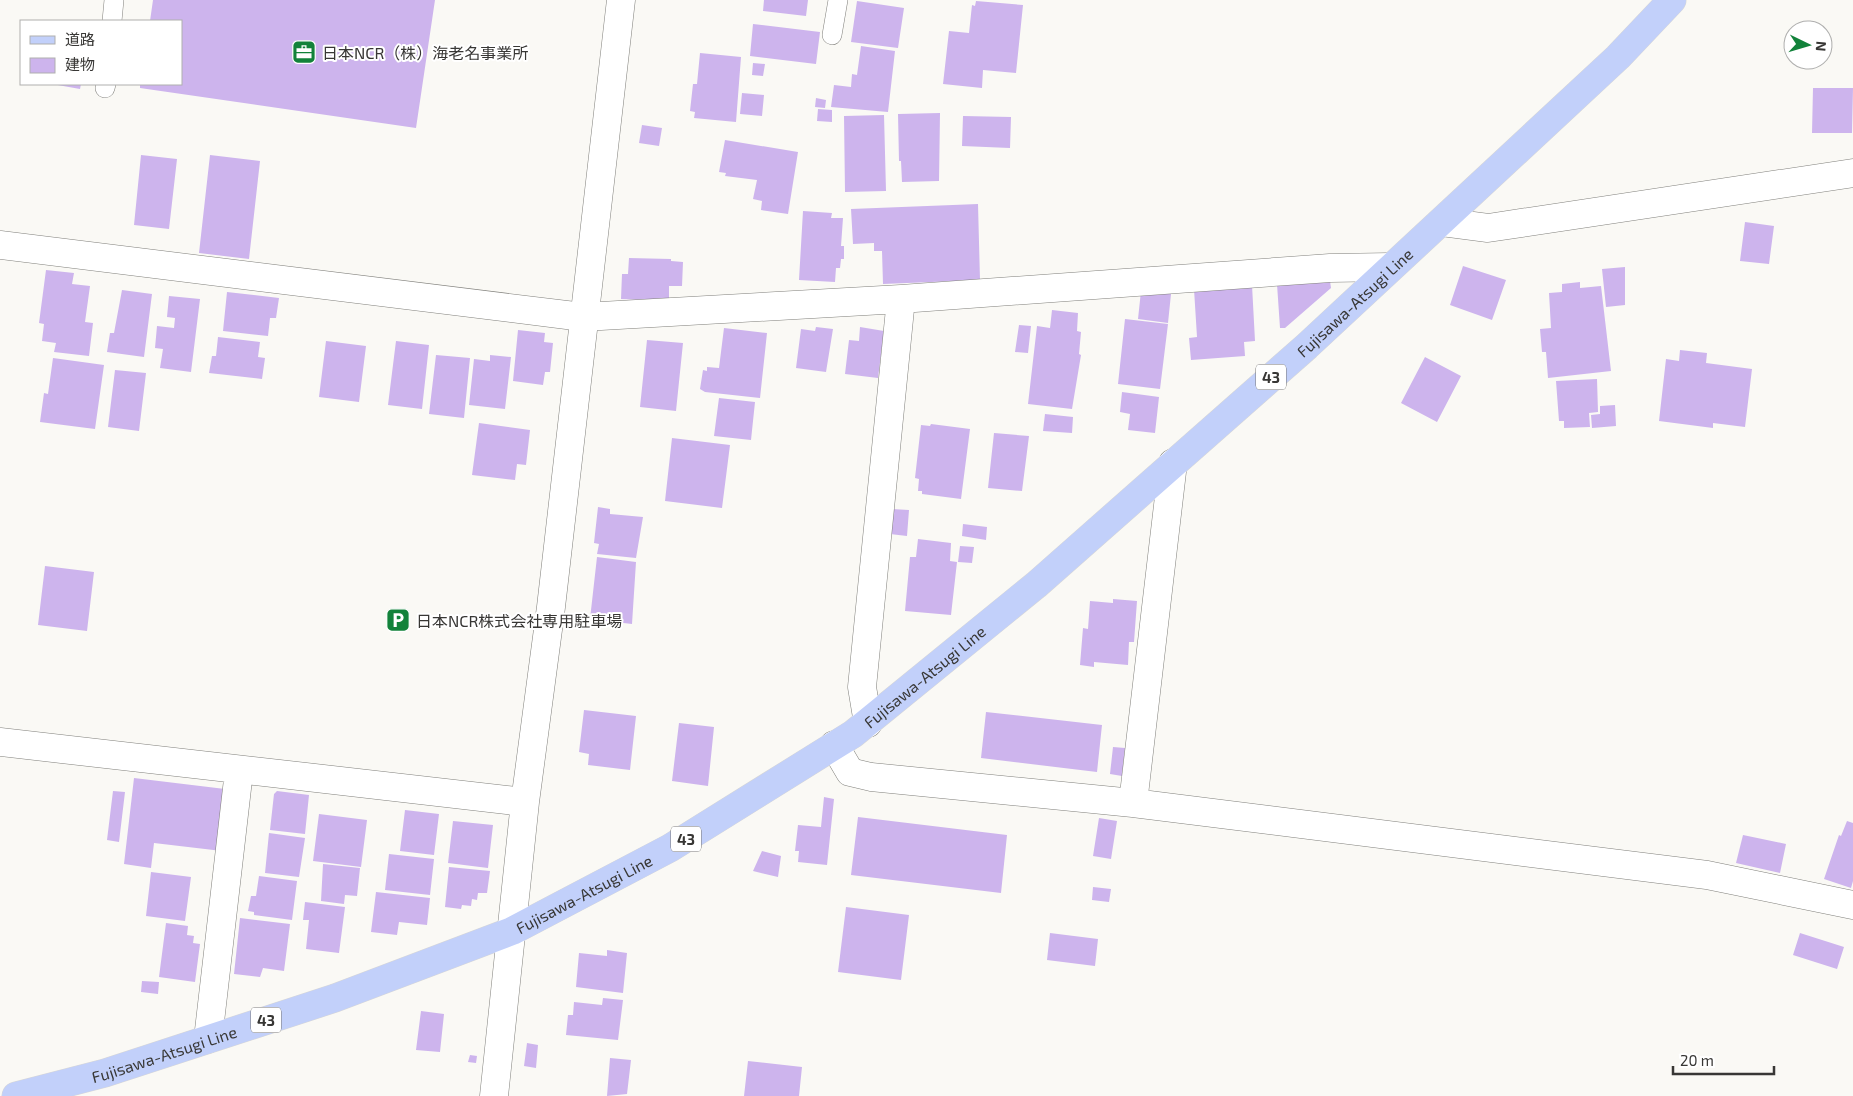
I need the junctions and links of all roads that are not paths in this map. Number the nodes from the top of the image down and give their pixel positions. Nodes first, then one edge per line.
1 (114, 0) edge
2 (621, 0) edge
3 (838, 0) edge
4 (1672, 0) edge
5 (112, 20) edge
6 (832, 35) dead end
7 (1853, 172) edge
8 (1442, 222) junction
9 (0, 245) edge
10 (1390, 267) junction
11 (901, 299) junction
12 (583, 317) junction
13 (1173, 463) junction
14 (868, 723) junction
15 (0, 742) edge
16 (834, 745) junction
17 (239, 771) junction
18 (525, 802) junction
19 (1133, 803) junction
20 (1853, 905) edge
21 (512, 931) junction
22 (208, 1039) junction
23 (16, 1096) edge
24 (494, 1096) edge

1 - 5 lane
2 - 12 street
3 - 6 lane
4 - 8 main road, Fujisawa-Atsugi Line / 43
7 - 8 street
8 - 10 main road, Fujisawa-Atsugi Line / 43
9 - 12 street
10 - 11 street
10 - 13 main road, Fujisawa-Atsugi Line / 43
11 - 12 street
11 - 14 street
12 - 18 street
13 - 14 main road, Fujisawa-Atsugi Line / 43
13 - 19 street
14 - 16 main road, Fujisawa-Atsugi Line / 43
15 - 17 street
16 - 19 street
16 - 21 main road, Fujisawa-Atsugi Line / 43
17 - 18 street
17 - 22 street
18 - 21 street
19 - 20 street
21 - 22 main road, Fujisawa-Atsugi Line / 43
21 - 24 street
22 - 23 main road, Fujisawa-Atsugi Line / 43

